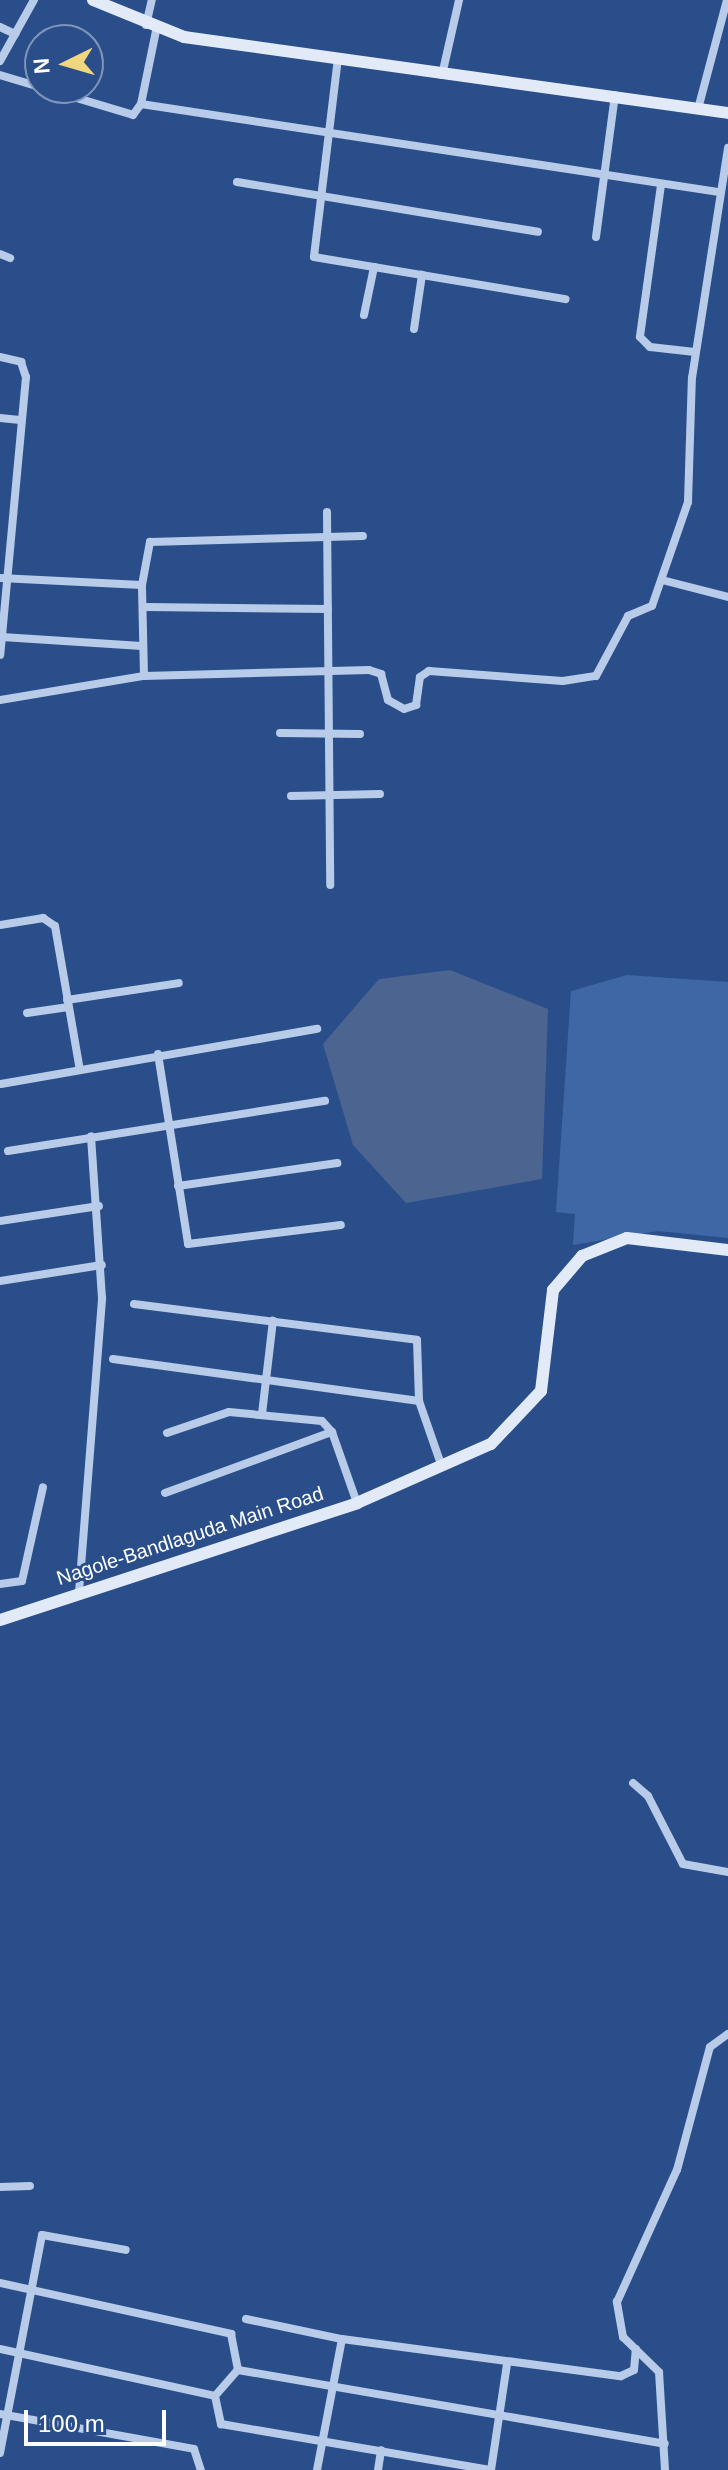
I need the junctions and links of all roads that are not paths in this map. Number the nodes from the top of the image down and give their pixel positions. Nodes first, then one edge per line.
1 (34, 0) edge
2 (93, 0) edge
3 (152, 0) edge
4 (459, 0) edge
5 (727, 0) edge
6 (0, 27) edge
7 (151, 28) junction
8 (15, 34) junction
9 (338, 58) junction
10 (0, 61) edge
11 (0, 75) edge
12 (442, 75) junction
13 (615, 94) junction
14 (141, 104) junction
15 (698, 109) junction
16 (728, 113) edge
17 (326, 134) junction
18 (728, 148) edge
19 (602, 177) junction
20 (237, 182) dead end
21 (661, 185) junction
22 (719, 192) junction
23 (320, 196) junction
24 (538, 232) dead end
25 (596, 237) dead end
26 (374, 267) junction
27 (422, 275) junction
28 (566, 299) dead end
29 (364, 315) dead end
30 (414, 329) dead end
31 (695, 352) junction
32 (0, 357) edge
33 (0, 418) edge
34 (20, 420) junction
35 (327, 512) dead end
36 (363, 536) dead end
37 (328, 539) junction
38 (4, 578) edge
39 (662, 580) junction
40 (142, 585) junction
41 (728, 597) edge
42 (145, 607) junction
43 (328, 609) junction
44 (2, 637) edge
45 (142, 646) junction
46 (0, 655) edge
47 (331, 670) junction
48 (144, 676) junction
49 (0, 700) edge
50 (329, 732) junction
51 (280, 733) dead end
52 (360, 734) dead end
53 (329, 793) junction
54 (380, 794) dead end
55 (291, 796) dead end
56 (330, 885) dead end
57 (0, 925) edge
58 (179, 983) dead end
59 (68, 1003) junction
60 (27, 1013) dead end
61 (317, 1029) dead end
62 (158, 1054) junction
63 (80, 1070) junction
64 (1, 1084) edge
65 (325, 1101) dead end
66 (168, 1122) junction
67 (91, 1136) junction
68 (8, 1151) dead end
69 (337, 1163) dead end
70 (178, 1186) junction
71 (99, 1206) junction
72 (0, 1221) edge
73 (341, 1225) dead end
74 (728, 1250) edge
75 (102, 1265) junction
76 (0, 1281) edge
77 (134, 1304) dead end
78 (273, 1321) junction
79 (113, 1359) dead end
80 (265, 1380) junction
81 (419, 1401) junction
82 (262, 1414) junction
83 (332, 1432) junction
84 (167, 1433) dead end
85 (442, 1467) junction
86 (43, 1487) dead end
87 (165, 1493) dead end
88 (357, 1503) junction
89 (0, 1584) edge
90 (79, 1592) junction
91 (0, 1620) edge
92 (633, 1783) dead end
93 (728, 1872) edge
94 (728, 2034) edge
95 (30, 2186) dead end
96 (0, 2187) edge
97 (126, 2250) dead end
98 (0, 2283) edge
99 (31, 2289) junction
100 (246, 2319) dead end
101 (342, 2339) junction
102 (0, 2349) edge
103 (636, 2349) junction
104 (19, 2351) junction
105 (507, 2364) junction
106 (238, 2370) junction
107 (331, 2386) junction
108 (215, 2396) junction
109 (4, 2414) edge
110 (499, 2416) junction
111 (322, 2441) junction
112 (665, 2444) junction
113 (381, 2450) junction
114 (0, 2453) edge
115 (442, 2466) edge
116 (201, 2470) edge
117 (317, 2470) edge
118 (378, 2470) edge
119 (490, 2470) edge
120 (665, 2470) edge

1 - 8 street
2 - 7 street
3 - 7 street
4 - 12 street
5 - 15 street
6 - 8 street
7 - 9 street
7 - 14 street
8 - 10 street
9 - 12 street
9 - 17 street
11 - 14 street
12 - 13 street
13 - 15 street
13 - 19 street
14 - 17 street
15 - 16 street
17 - 19 street
17 - 23 street
18 - 22 street
19 - 21 street
19 - 25 street
20 - 23 street
21 - 22 street
21 - 31 street
22 - 31 street
23 - 24 street
23 - 26 street
26 - 27 street
26 - 29 street
27 - 28 street
27 - 30 street
31 - 39 street
32 - 34 street
33 - 34 street
34 - 38 street
35 - 37 street
36 - 37 street
37 - 40 street
37 - 43 street
38 - 40 street
38 - 44 street
39 - 41 street
39 - 47 street
40 - 42 street
42 - 43 street
42 - 45 street
43 - 47 street
44 - 45 street
44 - 46 street
45 - 48 street
47 - 48 street
47 - 50 street
48 - 49 street
50 - 51 street
50 - 52 street
50 - 53 street
53 - 54 street
53 - 55 street
53 - 56 street
57 - 59 street
58 - 59 street
59 - 60 street
59 - 63 street
61 - 62 street
62 - 63 street
62 - 66 street
63 - 64 street
65 - 66 street
66 - 67 street
66 - 70 street
67 - 68 street
67 - 71 street
69 - 70 street
70 - 73 street
71 - 72 street
71 - 75 street
74 - 85 street, Nagole-Bandlaguda Main Road
75 - 76 street
75 - 90 street
77 - 78 street
78 - 80 street
78 - 81 street
79 - 80 street
80 - 81 street
80 - 82 street
81 - 85 street
82 - 83 street
82 - 84 street
83 - 87 street
83 - 88 street
85 - 88 street, Nagole-Bandlaguda Main Road
86 - 89 street
88 - 90 street, Nagole-Bandlaguda Main Road
90 - 91 street, Nagole-Bandlaguda Main Road
92 - 93 street
94 - 103 street
95 - 96 street
97 - 99 street
98 - 99 street
99 - 104 street
99 - 106 street
100 - 101 street
101 - 105 street
101 - 107 street
102 - 104 street
103 - 105 street
103 - 112 street
104 - 108 street
104 - 109 street
105 - 110 street
106 - 107 street
106 - 108 street
107 - 110 street
107 - 111 street
108 - 111 street
109 - 114 street
109 - 116 street
110 - 112 street
110 - 119 street
111 - 113 street
111 - 117 street
112 - 120 street
113 - 115 street
113 - 118 street
115 - 119 street

